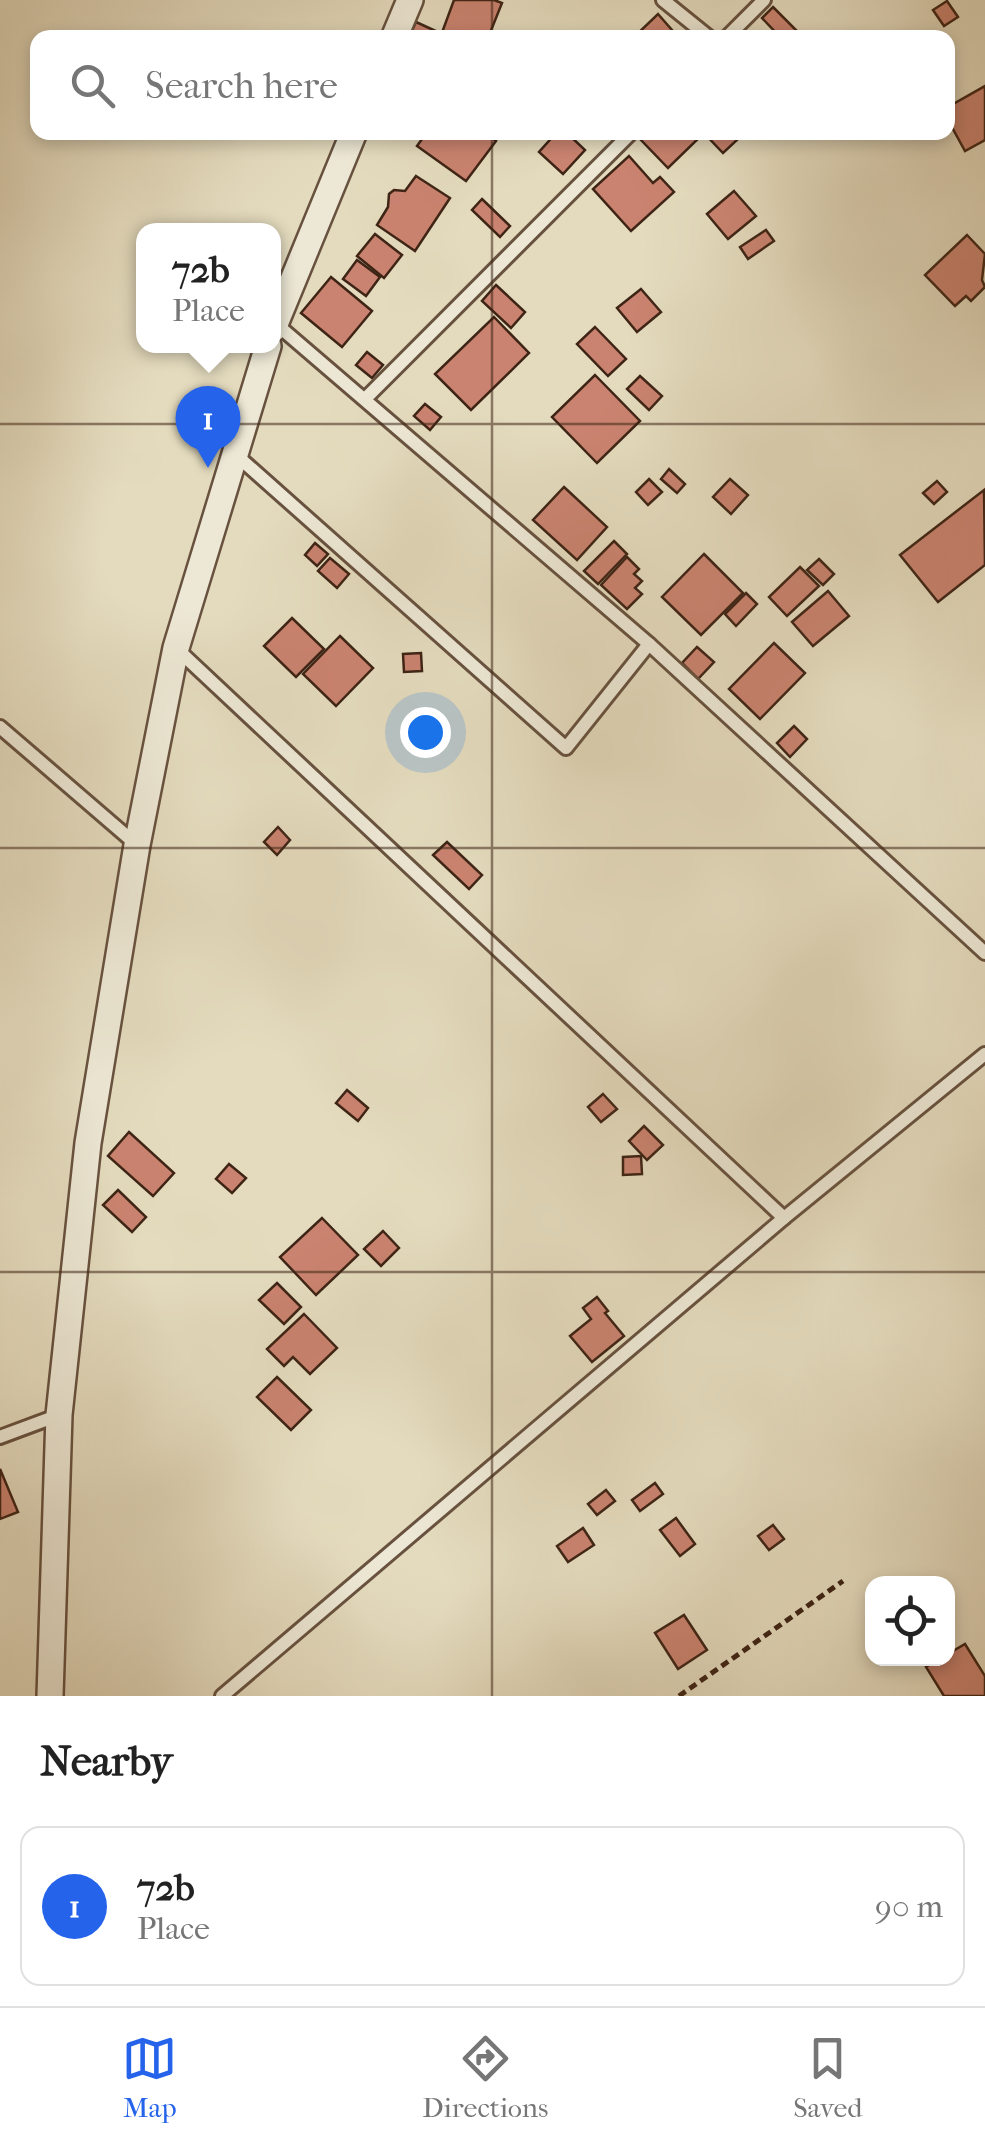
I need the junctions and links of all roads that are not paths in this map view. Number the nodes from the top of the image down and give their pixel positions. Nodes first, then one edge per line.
1 (663, 0) edge
2 (764, 0) edge
3 (700, 30) edge
4 (734, 30) edge
5 (351, 140) edge
6 (624, 140) edge
7 (281, 310) edge
8 (281, 338) edge
9 (265, 353) edge
10 (366, 398) junction
11 (233, 452) junction
12 (650, 644) junction
13 (176, 648) junction
14 (0, 727) edge
15 (137, 845) junction
16 (985, 953) edge
17 (985, 1054) edge
18 (784, 1218) junction
19 (60, 1415) junction
20 (0, 1437) edge
21 (50, 1696) edge
22 (222, 1696) edge

1 - 3 lane
2 - 4 lane
5 - 7 street
6 - 10 lane
8 - 10 lane
9 - 11 street
10 - 12 lane
11 - 12 lane
11 - 13 street
12 - 16 lane
13 - 15 street
13 - 18 lane
14 - 15 lane
15 - 19 street
17 - 18 lane
18 - 22 lane
19 - 20 lane
19 - 21 street

